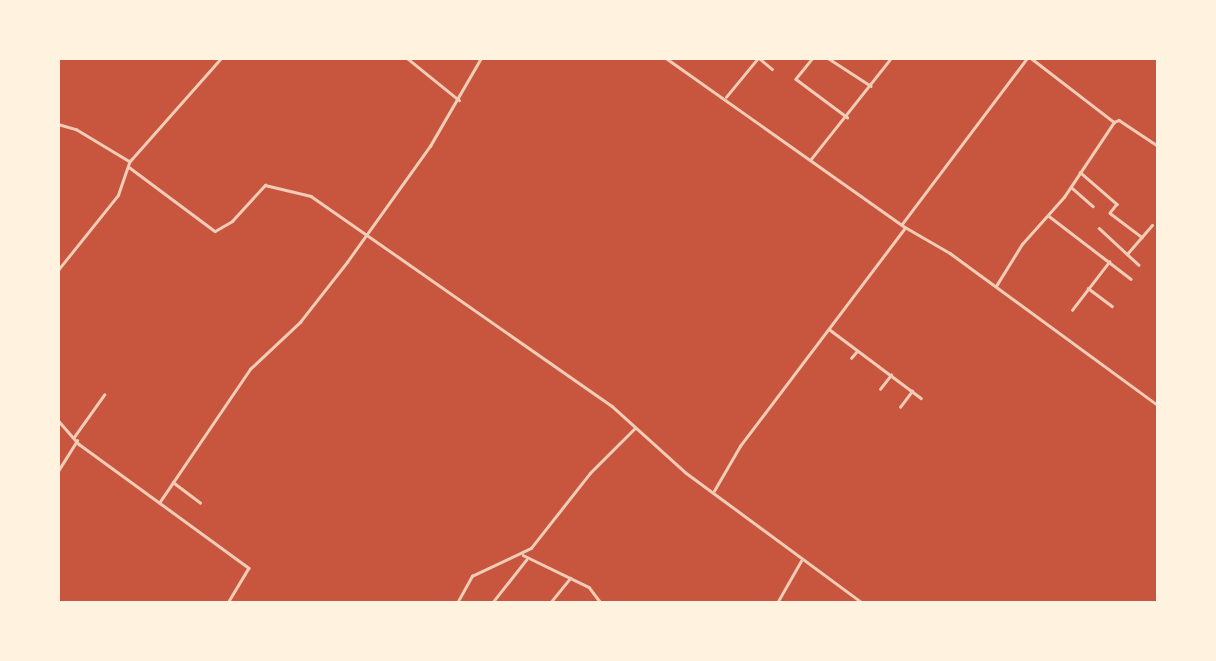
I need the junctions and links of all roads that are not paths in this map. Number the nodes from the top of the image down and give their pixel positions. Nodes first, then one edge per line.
1 (221, 58) edge
2 (407, 58) edge
3 (481, 58) edge
4 (666, 58) edge
5 (758, 58) edge
6 (813, 58) edge
7 (828, 58) edge
8 (891, 58) edge
9 (1029, 58) edge
10 (772, 69) dead end
11 (871, 86) junction
12 (726, 97) junction
13 (459, 100) junction
14 (847, 117) junction
15 (1114, 122) junction
16 (58, 124) edge
17 (1158, 146) edge
18 (811, 159) junction
19 (130, 161) junction
20 (130, 167) junction
21 (1080, 172) junction
22 (1070, 187) junction
23 (1093, 206) dead end
24 (1049, 216) junction
25 (904, 225) junction
26 (1152, 225) dead end
27 (1099, 228) dead end
28 (365, 235) junction
29 (1142, 237) junction
30 (1127, 254) junction
31 (1108, 261) junction
32 (1139, 265) dead end
33 (58, 270) edge
34 (1131, 279) dead end
35 (996, 286) junction
36 (1088, 288) junction
37 (1112, 306) dead end
38 (1072, 310) dead end
39 (829, 329) junction
40 (857, 351) junction
41 (851, 358) dead end
42 (891, 375) junction
43 (880, 389) dead end
44 (912, 391) junction
45 (104, 395) dead end
46 (921, 398) dead end
47 (1158, 405) edge
48 (900, 407) dead end
49 (58, 420) edge
50 (634, 429) junction
51 (74, 437) junction
52 (77, 441) junction
53 (58, 471) edge
54 (173, 482) junction
55 (714, 491) junction
56 (200, 502) dead end
57 (159, 503) junction
58 (523, 555) junction
59 (526, 560) junction
60 (802, 560) junction
61 (570, 578) junction
62 (228, 603) edge
63 (457, 603) edge
64 (492, 603) edge
65 (550, 603) edge
66 (601, 603) edge
67 (777, 603) edge
68 (863, 603) edge

1 - 19 street
2 - 13 street
3 - 13 street
4 - 12 street
5 - 10 street
5 - 12 street
6 - 14 street
7 - 11 street
8 - 11 street
9 - 15 street
9 - 25 street
11 - 14 street
12 - 18 street
13 - 28 street
14 - 18 street
15 - 17 street
15 - 21 street
16 - 19 street
18 - 25 street
19 - 20 street
20 - 28 street
20 - 33 street
21 - 22 street
21 - 29 street
22 - 23 street
22 - 24 street
24 - 31 street
24 - 35 street
25 - 35 street
25 - 39 street
26 - 29 street
27 - 30 street
28 - 50 street
28 - 54 street
29 - 30 street
30 - 32 street
31 - 34 street
31 - 36 street
35 - 47 street
36 - 37 street
36 - 38 street
39 - 40 street
39 - 55 street
40 - 41 street
40 - 42 street
42 - 43 street
42 - 44 street
44 - 46 street
44 - 48 street
45 - 51 street
49 - 51 street
50 - 55 street
50 - 58 street
51 - 52 street
52 - 53 street
52 - 57 street
54 - 56 street
54 - 57 street
55 - 60 street
57 - 62 street
58 - 59 street
58 - 63 street
59 - 61 street
59 - 64 street
60 - 67 street
60 - 68 street
61 - 65 street
61 - 66 street

